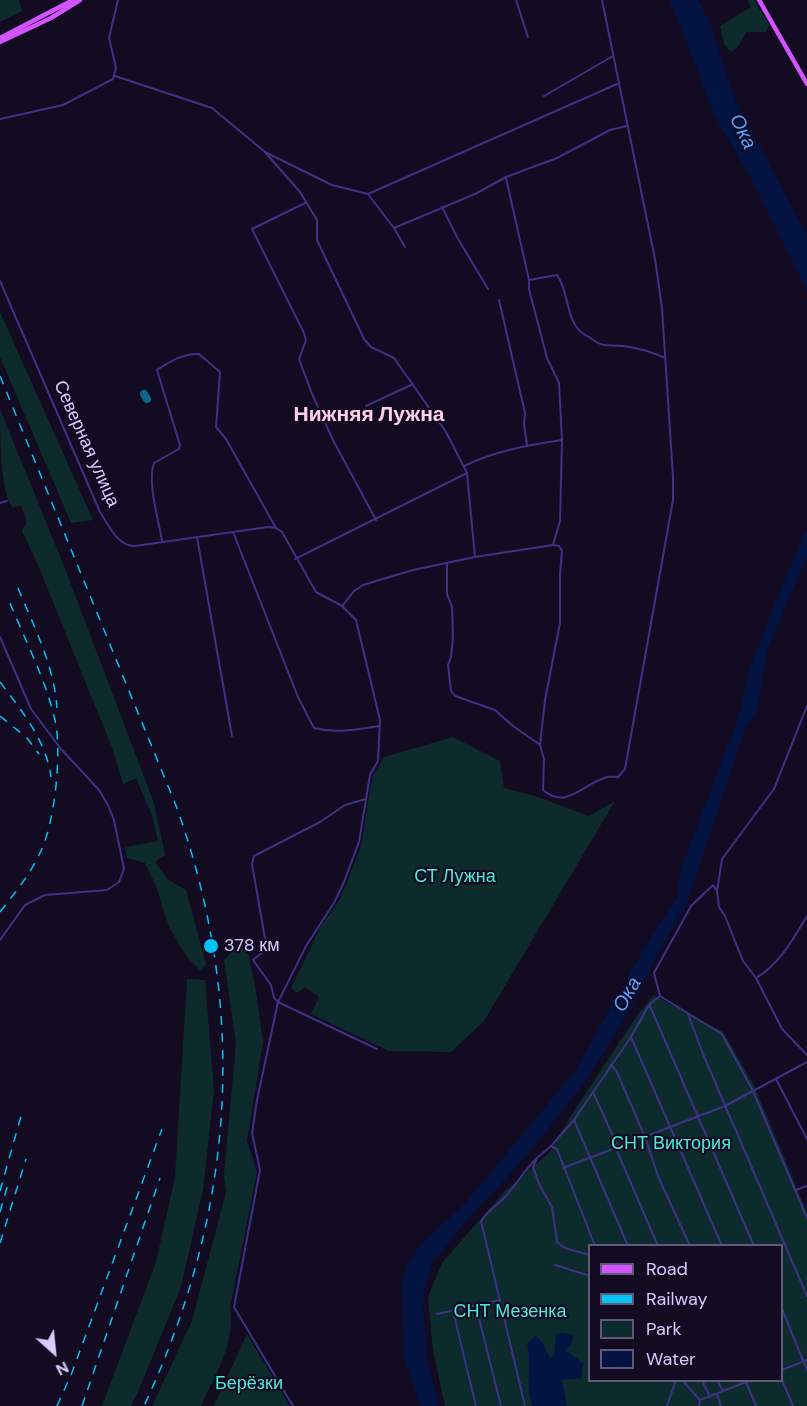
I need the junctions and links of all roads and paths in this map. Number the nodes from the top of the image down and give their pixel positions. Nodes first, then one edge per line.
1 (72, 0) edge
2 (80, 0) edge
3 (118, 0) edge
4 (516, 0) edge
5 (602, 0) edge
6 (759, 0) edge
7 (528, 37) dead end
8 (0, 40) edge
9 (613, 56) junction
10 (115, 76) junction
11 (618, 84) junction
12 (807, 84) edge
13 (544, 96) dead end
14 (0, 119) edge
15 (627, 126) junction
16 (265, 152) junction
17 (506, 177) junction
18 (368, 194) junction
19 (305, 203) junction
20 (442, 207) junction
21 (394, 228) junction
22 (405, 247) dead end
23 (529, 280) junction
24 (0, 281) edge
25 (488, 289) dead end
26 (499, 300) dead end
27 (665, 358) junction
28 (413, 384) junction
29 (366, 406) dead end
30 (562, 440) junction
31 (527, 445) junction
32 (464, 466) junction
33 (467, 473) junction
34 (7, 501) dead end
35 (0, 503) edge
36 (376, 519) junction
37 (276, 528) junction
38 (233, 532) junction
39 (197, 537) junction
40 (162, 541) junction
41 (553, 545) junction
42 (475, 557) junction
43 (295, 559) junction
44 (447, 563) junction
45 (342, 606) junction
46 (0, 637) edge
47 (807, 706) edge
48 (380, 726) junction
49 (232, 736) dead end
50 (540, 745) junction
51 (366, 799) junction
52 (717, 891) junction
53 (807, 916) edge
54 (0, 940) edge
55 (756, 978) junction
56 (660, 996) junction
57 (278, 1002) junction
58 (649, 1005) junction
59 (688, 1014) junction
60 (631, 1037) junction
61 (377, 1049) dead end
62 (807, 1055) edge
63 (807, 1062) edge
64 (611, 1065) junction
65 (776, 1079) junction
66 (753, 1091) junction
67 (593, 1092) junction
68 (725, 1106) junction
69 (698, 1117) junction
70 (574, 1120) junction
71 (671, 1127) junction
72 (645, 1137) junction
73 (807, 1139) edge
74 (551, 1146) junction
75 (618, 1147) junction
76 (537, 1158) junction
77 (590, 1158) junction
78 (563, 1168) junction
79 (807, 1186) edge
80 (796, 1190) junction
81 (807, 1218) edge
82 (595, 1244) edge
83 (628, 1244) edge
84 (658, 1244) edge
85 (690, 1244) edge
86 (722, 1244) edge
87 (754, 1244) edge
88 (588, 1254) edge
89 (555, 1265) dead end
90 (588, 1275) edge
91 (807, 1296) edge
92 (500, 1300) junction
93 (476, 1306) junction
94 (453, 1311) junction
95 (783, 1311) edge
96 (437, 1314) dead end
97 (805, 1360) edge
98 (783, 1370) edge
99 (807, 1370) edge
100 (675, 1382) edge
101 (684, 1382) edge
102 (703, 1382) edge
103 (718, 1382) edge
104 (783, 1382) edge
105 (746, 1383) joint
106 (723, 1392) junction
107 (717, 1394) junction
108 (710, 1397) junction
109 (700, 1400) junction
110 (293, 1406) edge
111 (476, 1406) edge
112 (501, 1406) edge
113 (525, 1406) edge
114 (667, 1406) edge
115 (699, 1406) edge
116 (721, 1406) edge
117 (756, 1406) edge
118 (793, 1406) edge

1 - 8 main road
2 - 8 main road
3 - 10 street
4 - 7 street
5 - 9 street
6 - 12 main road
9 - 11 street
9 - 13 street
10 - 14 street
10 - 16 street
11 - 15 street
11 - 18 street
15 - 17 street
15 - 27 street
16 - 18 street
16 - 19 street
17 - 20 street
17 - 23 street
18 - 21 street
19 - 28 street
19 - 36 street
20 - 21 street
20 - 25 street
21 - 22 street
23 - 27 street
23 - 30 street
24 - 40 street, Северная улица
26 - 31 street
27 - 50 street
28 - 29 street
28 - 32 street
30 - 31 street
30 - 41 street
31 - 32 street
32 - 33 street
33 - 36 street
33 - 42 street
34 - 35 street
36 - 43 street
37 - 38 street, Северная улица
37 - 40 street
37 - 43 street
38 - 39 street, Северная улица
38 - 48 street
39 - 40 street, Северная улица
39 - 49 street
41 - 42 street
41 - 50 street
42 - 44 street
43 - 45 street
44 - 45 street
44 - 50 street
45 - 48 street
46 - 54 street
47 - 52 street
48 - 51 street
51 - 57 street
51 - 57 street
52 - 55 street
52 - 56 street
53 - 55 street
55 - 62 street
56 - 58 street
56 - 59 street
57 - 61 street
57 - 110 street
58 - 60 street
58 - 69 street
59 - 66 street
59 - 68 street
60 - 64 street
60 - 71 street
63 - 65 street
64 - 67 street
64 - 72 street
65 - 66 street
65 - 73 street
66 - 68 street
66 - 80 street
67 - 70 street
67 - 75 street
68 - 69 street
68 - 91 street
69 - 71 street
69 - 87 street
70 - 74 street
70 - 77 street
71 - 72 street
71 - 86 street
72 - 75 street
72 - 85 street
74 - 76 street
74 - 78 street
75 - 77 street
75 - 84 street
76 - 88 street
76 - 92 street
77 - 78 street
77 - 83 street
78 - 82 street
79 - 80 street
80 - 81 street
89 - 90 street
92 - 93 street
92 - 113 street
93 - 94 street
93 - 112 street
94 - 96 street
94 - 111 street
95 - 97 street
97 - 98 street
97 - 99 street
100 - 114 street
101 - 109 street
102 - 108 street
103 - 106 street
104 - 118 street
105 - 106 street
105 - 117 street
106 - 107 street
107 - 108 street
107 - 116 street
108 - 109 street
109 - 115 street

